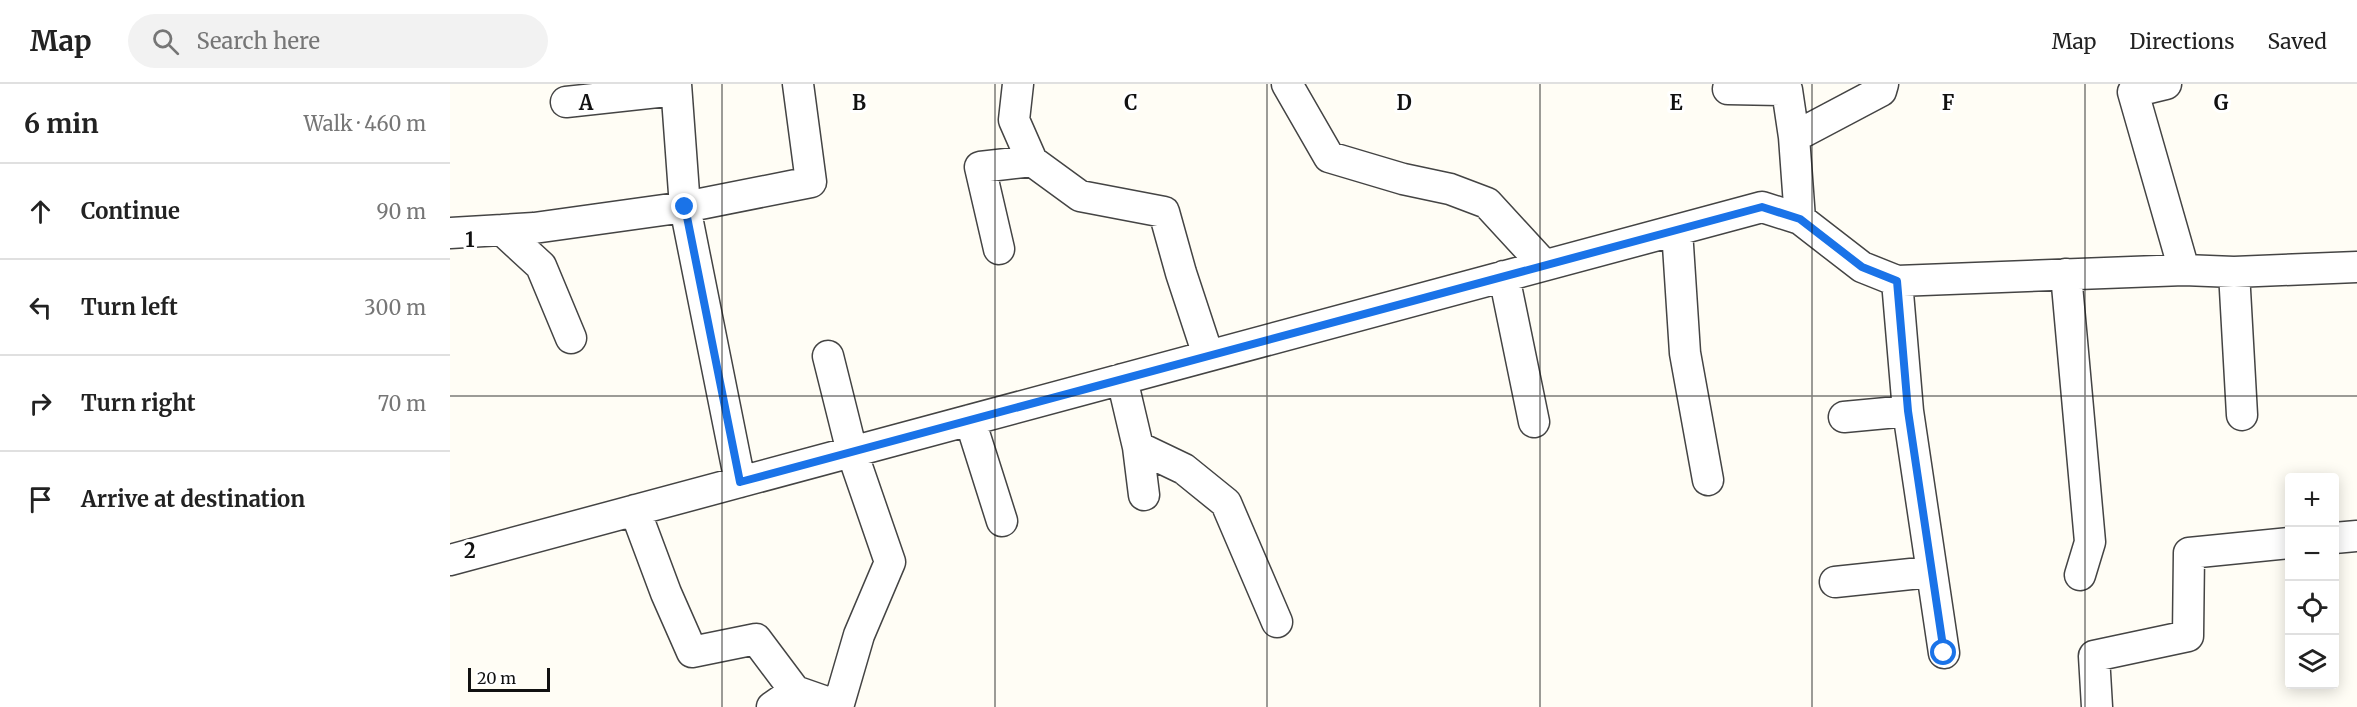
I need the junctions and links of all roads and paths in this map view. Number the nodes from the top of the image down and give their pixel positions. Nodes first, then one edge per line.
1 (798, 84) edge
2 (1018, 84) edge
3 (1287, 84) edge
4 (1883, 84) edge
5 (2166, 84) edge
6 (676, 87) edge
7 (1728, 89) dead end
8 (566, 102) dead end
9 (1794, 137) junction
10 (1032, 161) junction
11 (685, 207) junction
12 (1800, 219) junction
13 (502, 230) junction
14 (1677, 230) junction
15 (450, 233) edge
16 (999, 249) dead end
17 (1544, 265) junction
18 (2357, 267) edge
19 (2184, 270) junction
20 (2234, 272) junction
21 (2066, 274) junction
22 (1504, 276) junction
23 (1897, 281) junction
24 (571, 338) dead end
25 (1208, 355) junction
26 (828, 356) dead end
27 (1122, 379) junction
28 (1908, 411) junction
29 (2242, 415) dead end
30 (1844, 417) dead end
31 (970, 420) junction
32 (1534, 422) dead end
33 (1138, 447) junction
34 (852, 452) junction
35 (1708, 480) dead end
36 (740, 482) junction
37 (1144, 495) dead end
38 (634, 510) junction
39 (1002, 520) dead end
40 (2357, 536) edge
41 (2339, 538) edge
42 (2285, 543) edge
43 (450, 560) edge
44 (1930, 572) junction
45 (2080, 575) dead end
46 (1835, 582) dead end
47 (1277, 622) dead end
48 (1944, 653) dead end
49 (784, 699) edge
50 (838, 707) edge
51 (2097, 707) edge

1 - 11 street
2 - 10 street
3 - 17 street
4 - 9 street
5 - 19 street
6 - 8 street
6 - 11 street
7 - 9 street
9 - 12 street
10 - 16 street
10 - 25 street
11 - 13 street
11 - 36 street
12 - 14 street
12 - 23 street
13 - 15 street
13 - 24 street
14 - 17 street
14 - 35 street
17 - 22 street
18 - 20 street
19 - 20 street
19 - 21 street
20 - 29 street
21 - 23 street
21 - 45 street
22 - 25 street
22 - 32 street
23 - 28 street
25 - 27 street
26 - 34 street
27 - 31 street
27 - 33 street
28 - 30 street
28 - 44 street
31 - 34 street
31 - 39 street
33 - 37 street
33 - 47 street
34 - 36 street
34 - 50 street
36 - 38 street
38 - 43 street
38 - 49 street
40 - 41 street
42 - 51 street
44 - 46 street
44 - 48 street
49 - 50 street

